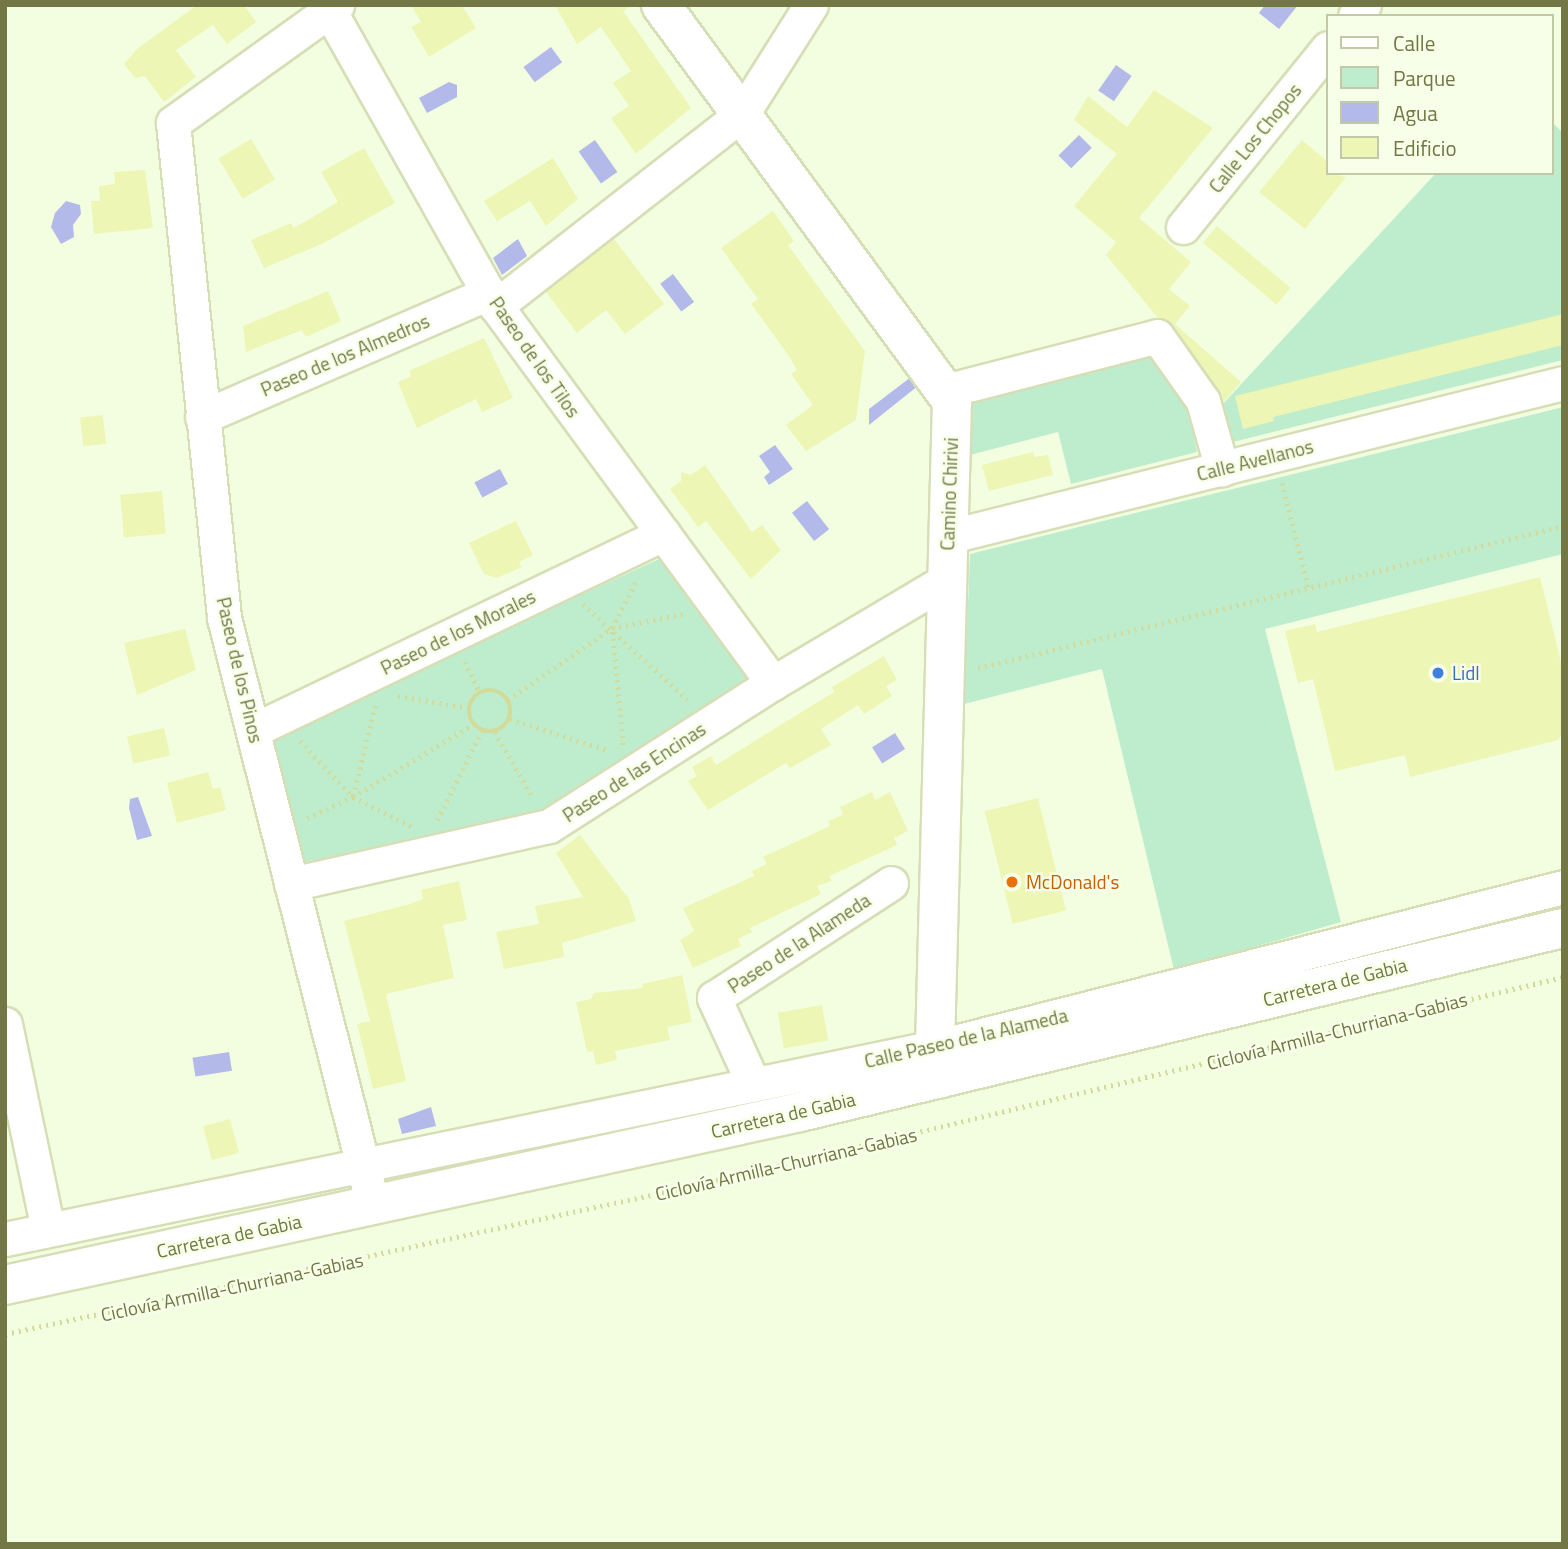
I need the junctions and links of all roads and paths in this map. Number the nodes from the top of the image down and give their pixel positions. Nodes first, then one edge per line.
1 (662, 5) edge
2 (811, 5) edge
3 (333, 7) edge
4 (1326, 50) edge
5 (742, 114) junction
6 (1182, 227) dead end
7 (493, 300) junction
8 (1563, 383) edge
9 (945, 391) junction
10 (202, 417) junction
11 (1275, 455) junction
12 (1222, 468) junction
13 (1563, 526) edge
14 (663, 534) junction
15 (947, 537) junction
16 (641, 571) dead end
17 (945, 581) junction
18 (1308, 587) junction
19 (580, 601) dead end
20 (694, 612) dead end
21 (612, 628) junction
22 (459, 650) dead end
23 (943, 676) junction
24 (772, 683) junction
25 (378, 693) dead end
26 (480, 693) junction
27 (391, 695) dead end
28 (508, 700) junction
29 (696, 708) dead end
30 (469, 709) junction
31 (510, 719) junction
32 (474, 724) junction
33 (254, 730) junction
34 (482, 731) junction
35 (495, 732) junction
36 (294, 734) dead end
37 (353, 797) junction
38 (535, 802) dead end
39 (300, 821) dead end
40 (435, 824) dead end
41 (418, 830) dead end
42 (891, 883) dead end
43 (291, 884) junction
44 (1563, 887) edge
45 (1561, 927) edge
46 (1563, 977) edge
47 (5, 1024) edge
48 (938, 1063) junction
49 (753, 1083) junction
50 (363, 1163) junction
51 (372, 1205) junction
52 (48, 1230) junction
53 (5, 1239) edge
54 (5, 1284) edge
55 (5, 1334) edge

1 - 5 main road, Camino Chirivi
2 - 5 street, Paseo de los Almedros
3 - 7 street, Paseo de los Tilos
3 - 10 street, Paseo de los Pinos
4 - 6 street, Calle Los Chopos
5 - 7 street, Paseo de los Almedros
5 - 9 main road, Camino Chirivi
7 - 10 street, Paseo de los Almedros
7 - 14 street, Paseo de los Tilos
8 - 11 street, Calle Avellanos
9 - 12 street
9 - 15 main road, Camino Chirivi
10 - 33 street, Paseo de los Pinos
11 - 12 street, Calle Avellanos
11 - 18 path
12 - 15 street, Calle Avellanos
13 - 18 path
14 - 24 street, Paseo de los Tilos
14 - 33 street, Paseo de los Morales
15 - 17 main road, Camino Chirivi
16 - 21 path
17 - 23 main road, Camino Chirivi
17 - 24 street, Paseo de las Encinas
18 - 23 path
19 - 21 path
20 - 21 path
21 - 28 path
21 - 29 path
21 - 31 path
22 - 26 path
23 - 48 main road, Camino Chirivi
24 - 43 street, Paseo de las Encinas
25 - 37 path
26 - 28 path
26 - 30 path
27 - 30 path
28 - 31 path
30 - 32 path
31 - 35 path
32 - 34 path
32 - 37 path
33 - 43 street, Paseo de los Pinos
34 - 35 path
34 - 40 path
35 - 38 path
36 - 37 path
37 - 39 path
37 - 41 path
42 - 49 street, Paseo de la Alameda
43 - 50 street, Paseo de los Pinos
44 - 48 street, Calle Paseo de la Alameda
45 - 48 main road, Carretera de Gabia
46 - 55 path, Ciclovía Armilla-Churriana-Gabias
47 - 52 street
48 - 49 street, Calle Paseo de la Alameda
48 - 51 main road, Carretera de Gabia
49 - 50 street, Calle Paseo de la Alameda
50 - 51 street, Paseo de los Pinos
50 - 52 street, Calle Paseo de la Alameda
51 - 54 main road, Carretera de Gabia
52 - 53 street, Calle Paseo de la Alameda

